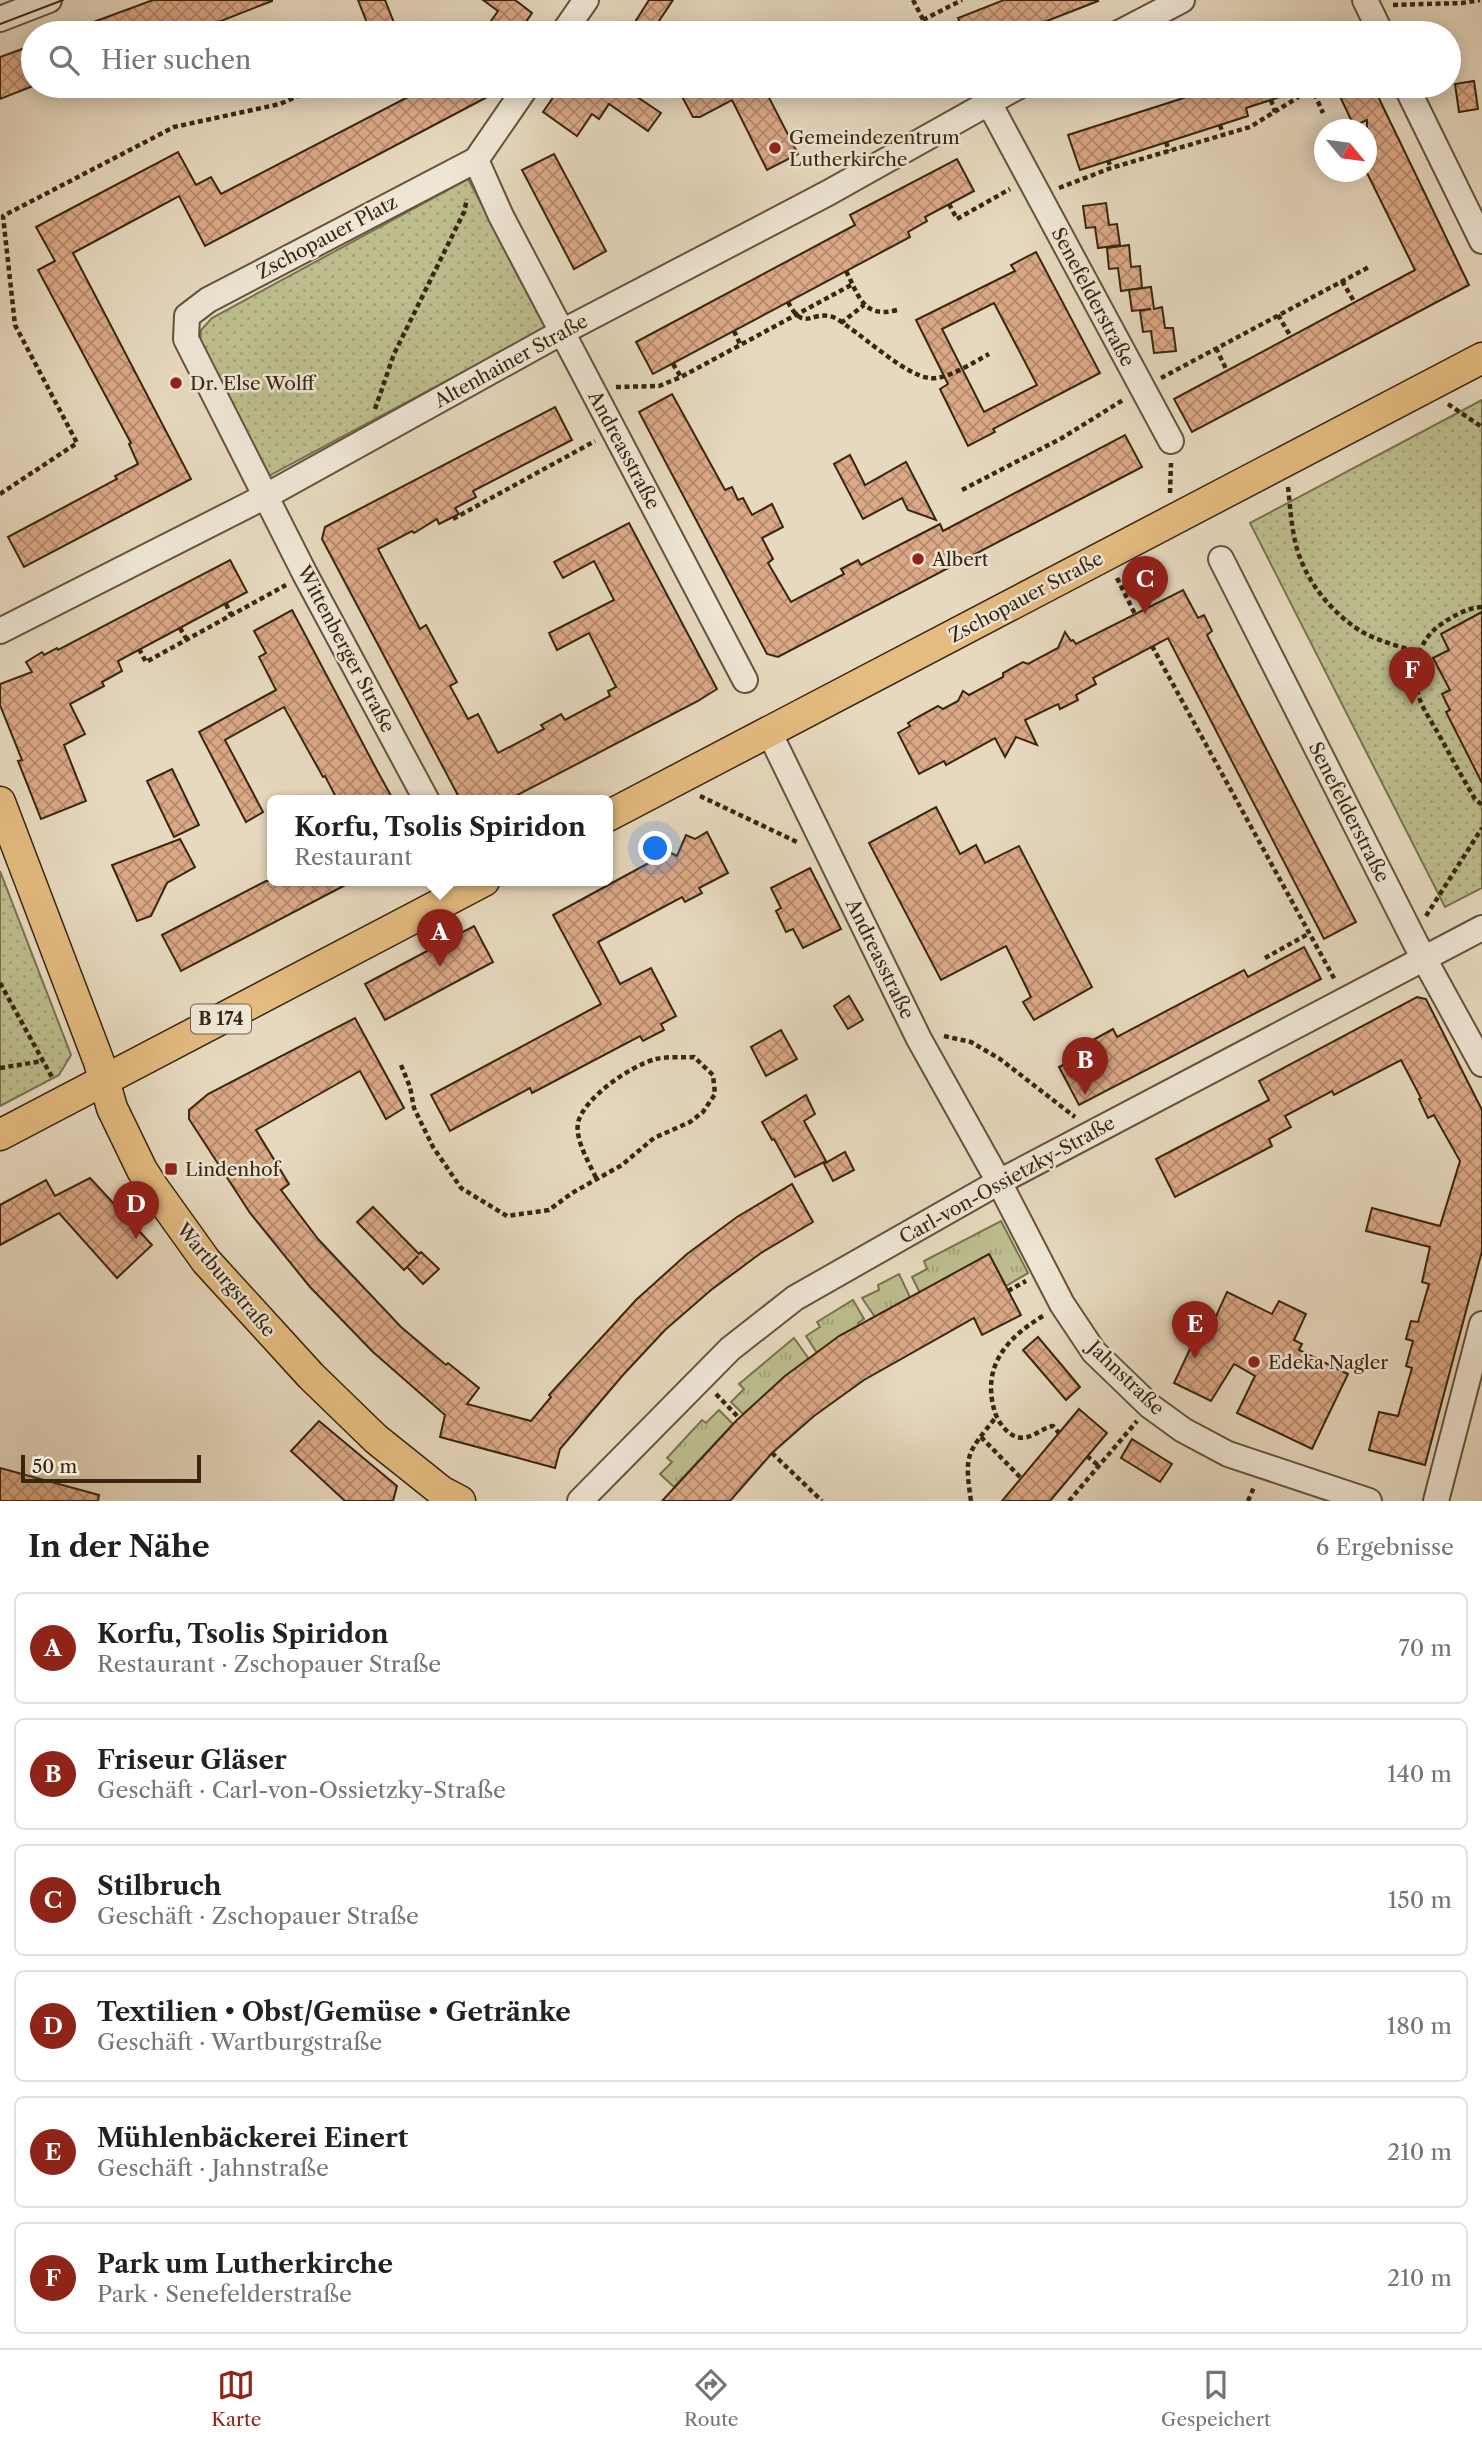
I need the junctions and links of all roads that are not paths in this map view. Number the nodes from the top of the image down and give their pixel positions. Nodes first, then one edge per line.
1 (49, 0) edge
2 (586, 0) edge
3 (1182, 0) edge
4 (1366, 2) edge
5 (0, 19) edge
6 (571, 21) edge
7 (1142, 21) edge
8 (1375, 21) edge
9 (519, 98) edge
10 (998, 98) edge
11 (1412, 98) edge
12 (989, 103) junction
13 (476, 160) junction
14 (1482, 241) edge
15 (562, 332) junction
16 (1482, 358) edge
17 (1171, 441) road end
18 (266, 496) junction
19 (1220, 559) dead end
20 (0, 631) edge
21 (745, 680) dead end
22 (769, 732) junction
23 (424, 795) edge
24 (0, 802) edge
25 (613, 813) edge
26 (474, 886) edge
27 (1482, 928) edge
28 (1418, 948) junction
29 (1482, 1064) edge
30 (104, 1080) junction
31 (0, 1135) edge
32 (999, 1182) junction
33 (1482, 1324) edge
34 (446, 1498) edge
35 (580, 1501) edge
36 (1369, 1501) edge
37 (1436, 1501) edge

1 - 5 street
2 - 6 street
3 - 7 street
4 - 8 street
9 - 13 street
10 - 12 street, Altenhainer Straße
11 - 14 street
12 - 15 street, Altenhainer Straße
12 - 17 street, Senefelderstraße
13 - 15 street
13 - 18 street, Zschopauer Platz
15 - 18 street, Altenhainer Straße
15 - 21 street, Andreasstraße
16 - 22 main road, Zschopauer Straße
18 - 20 street, Altenhainer Straße
18 - 23 street, Wittenberger Straße
19 - 28 street, Senefelderstraße
22 - 25 main road, Zschopauer Straße
22 - 32 street, Andreasstraße
24 - 30 main road, Wartburgstraße
26 - 30 main road, B 174
27 - 28 street, Carl-von-Ossietzky-Straße
28 - 29 street, Senefelderstraße
28 - 32 street, Carl-von-Ossietzky-Straße
30 - 31 main road, B 174
30 - 34 main road, Wartburgstraße
32 - 35 street, Carl-von-Ossietzky-Straße
32 - 36 street, Jahnstraße
33 - 37 street

